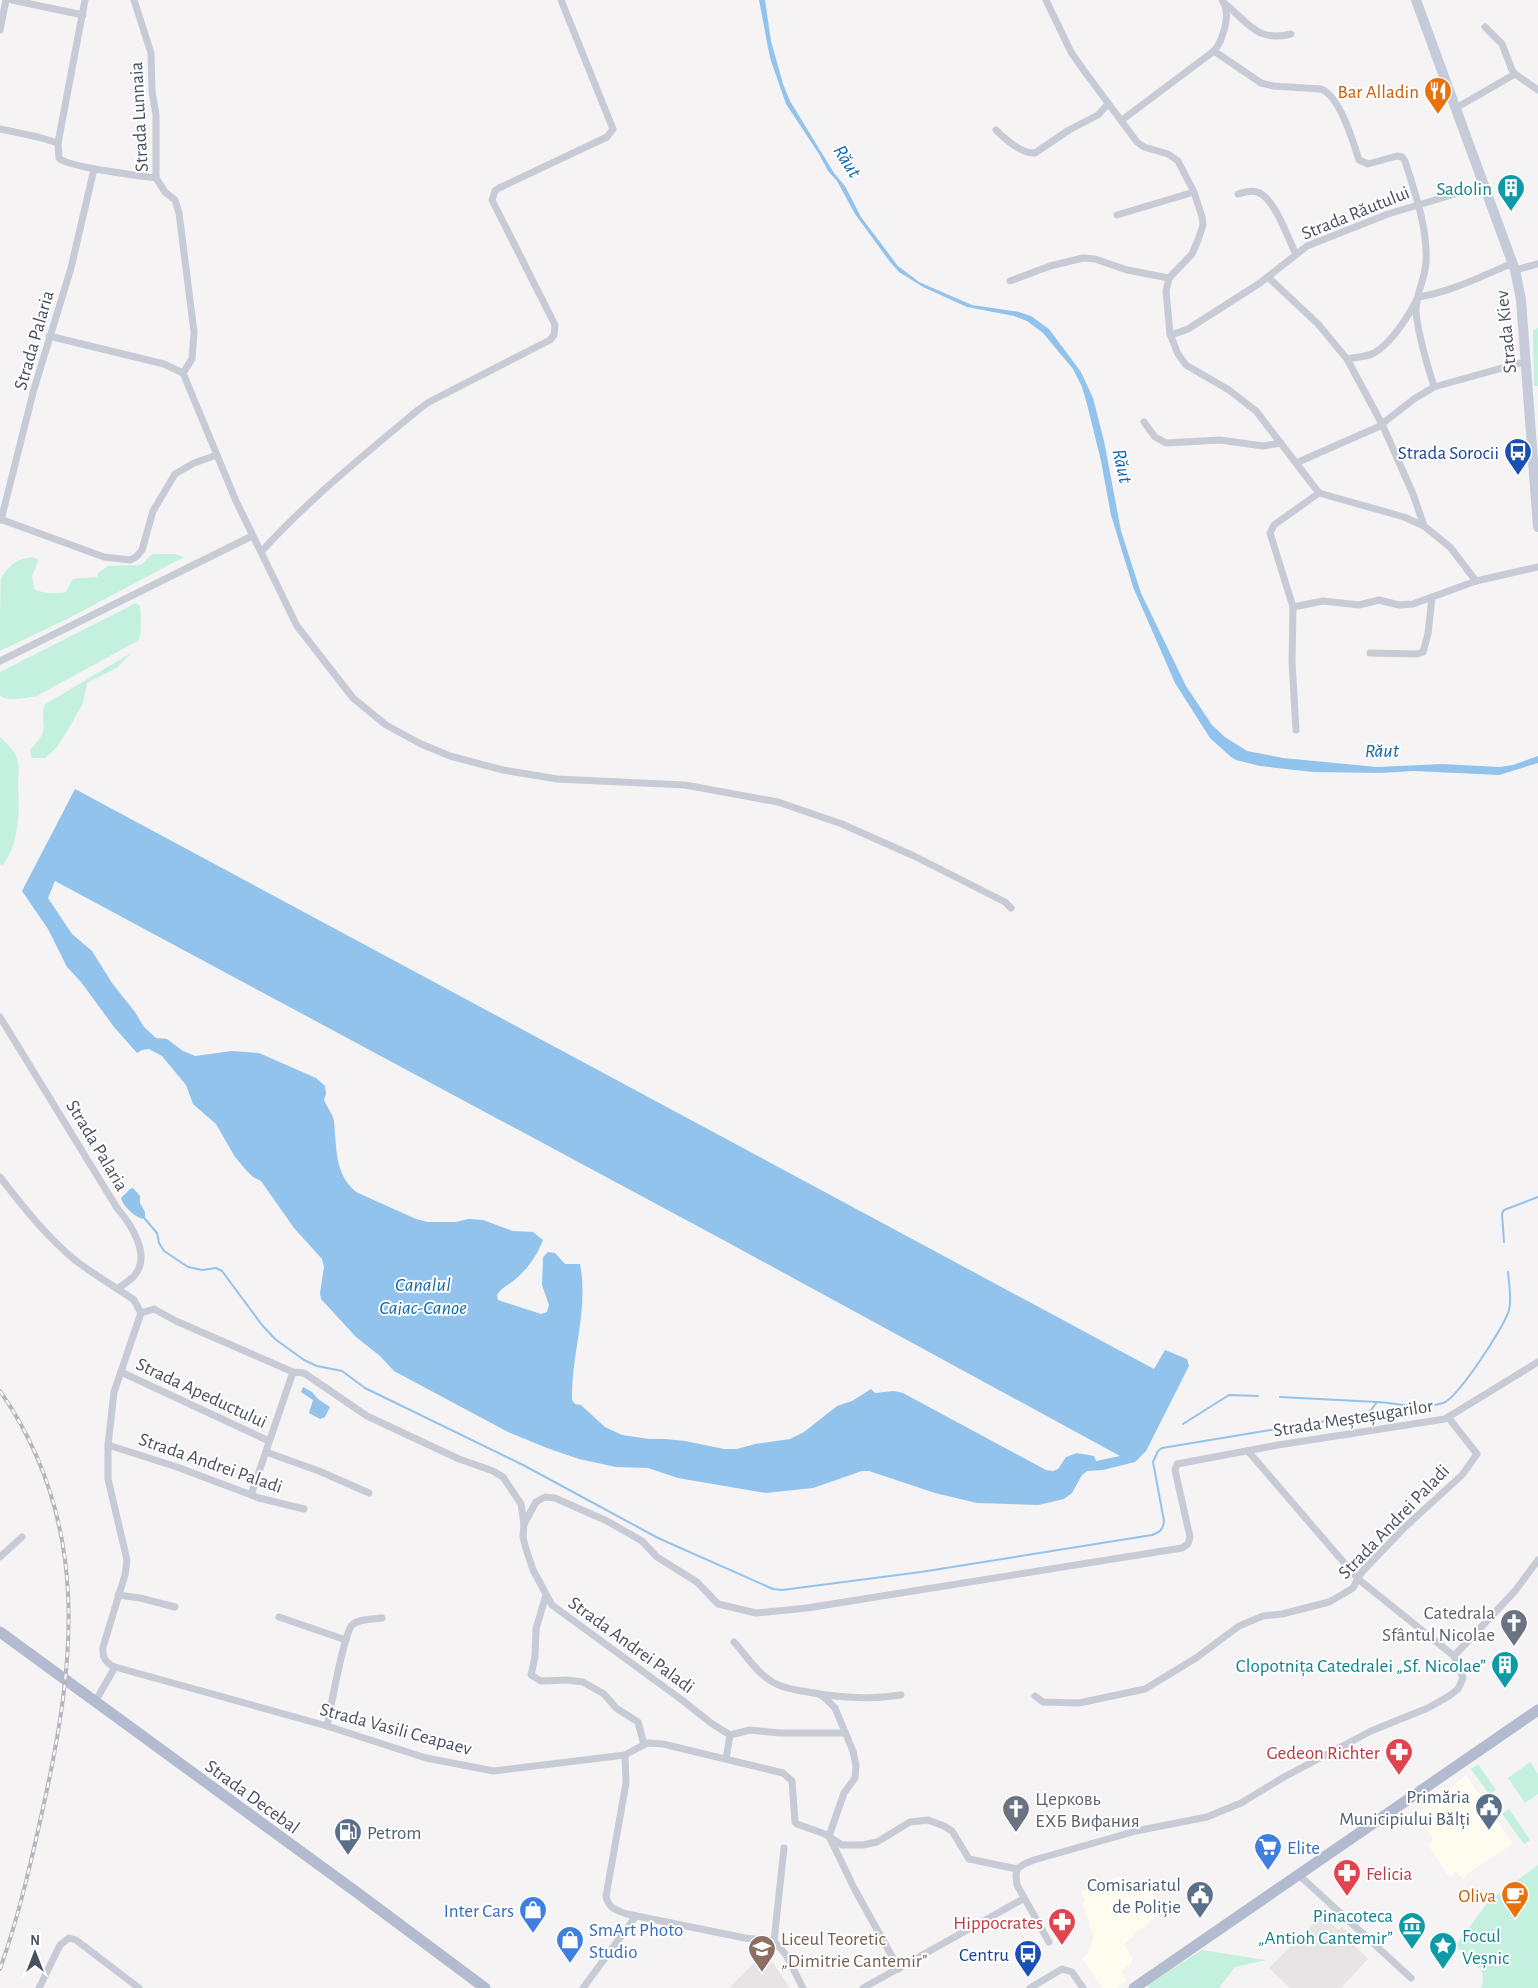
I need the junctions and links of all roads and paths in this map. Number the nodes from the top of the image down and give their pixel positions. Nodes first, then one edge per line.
1 (6, 0) edge
2 (12, 0) edge
3 (86, 0) edge
4 (134, 0) edge
5 (561, 0) edge
6 (1046, 0) edge
7 (1416, 0) edge
8 (1223, 1) edge
9 (82, 16) junction
10 (1485, 27) dead end
11 (0, 30) edge
12 (1291, 34) dead end
13 (1214, 51) junction
14 (1515, 74) junction
15 (1538, 90) edge
16 (1108, 104) junction
17 (1456, 108) junction
18 (1122, 120) junction
19 (0, 129) edge
20 (996, 130) dead end
21 (58, 143) junction
22 (94, 169) junction
23 (156, 178) junction
24 (1485, 184) junction
25 (1194, 192) junction
26 (1238, 194) dead end
27 (1418, 204) junction
28 (1117, 215) dead end
29 (1296, 254) junction
30 (1538, 264) edge
31 (1514, 266) junction
32 (1268, 277) junction
33 (1169, 278) junction
34 (1010, 281) dead end
35 (1418, 297) junction
36 (1170, 334) junction
37 (50, 336) junction
38 (1347, 359) junction
39 (1527, 362) junction
40 (183, 373) junction
41 (1434, 387) junction
42 (1144, 422) dead end
43 (1382, 424) junction
44 (1281, 443) junction
45 (217, 455) junction
46 (1296, 463) junction
47 (1319, 493) junction
48 (0, 519) edge
49 (1424, 526) junction
50 (1538, 527) edge
51 (252, 536) junction
52 (261, 552) junction
53 (1538, 567) edge
54 (1476, 581) junction
55 (1432, 597) junction
56 (1293, 607) junction
57 (1370, 653) dead end
58 (0, 661) edge
59 (1296, 730) dead end
60 (1011, 908) dead end
61 (0, 1017) edge
62 (0, 1177) edge
63 (118, 1288) junction
64 (141, 1313) junction
65 (1538, 1362) edge
66 (121, 1372) junction
67 (293, 1372) junction
68 (1448, 1418) junction
69 (269, 1441) junction
70 (108, 1445) junction
71 (1248, 1451) junction
72 (266, 1452) junction
73 (369, 1493) dead end
74 (251, 1496) junction
75 (304, 1509) dead end
76 (524, 1524) junction
77 (22, 1537) dead end
78 (0, 1557) edge
79 (1538, 1560) edge
80 (1358, 1579) junction
81 (118, 1594) junction
82 (546, 1594) junction
83 (174, 1607) dead end
84 (279, 1617) dead end
85 (382, 1618) dead end
86 (0, 1632) edge
87 (346, 1640) junction
88 (734, 1642) dead end
89 (1454, 1656) junction
90 (115, 1667) junction
91 (818, 1694) junction
92 (901, 1695) dead end
93 (1035, 1696) dead end
94 (90, 1699) junction
95 (1538, 1710) edge
96 (327, 1726) junction
97 (845, 1734) junction
98 (730, 1735) junction
99 (644, 1745) junction
100 (625, 1755) junction
101 (726, 1759) junction
102 (830, 1836) junction
103 (784, 1848) dead end
104 (1017, 1870) junction
105 (1298, 1875) junction
106 (1023, 1899) junction
107 (636, 1916) junction
108 (774, 1941) junction
109 (1049, 1942) dead end
110 (899, 1969) junction
111 (1411, 1978) dead end
112 (38, 1988) edge
113 (139, 1988) edge
114 (485, 1988) edge
115 (584, 1988) edge
116 (803, 1988) edge
117 (863, 1988) edge
118 (1030, 1988) edge
119 (1083, 1988) edge
120 (1134, 1988) edge

1 - 11 street
2 - 9 street
3 - 9 street
4 - 23 street, Strada Lunnaia
5 - 52 street
6 - 16 street
7 - 17 main road, Strada Kiev
8 - 12 street
8 - 13 street
9 - 21 street
10 - 14 street
13 - 18 street
13 - 27 street
14 - 15 street
14 - 17 street
16 - 18 street
16 - 20 street
17 - 24 main road, Strada Kiev
18 - 25 street
19 - 21 street
21 - 22 street
22 - 23 street
22 - 37 street, Strada Palaria
23 - 40 street, Strada Lunnaia
24 - 27 street, Strada Răutului
24 - 31 main road, Strada Kiev
25 - 28 street
25 - 33 street
26 - 29 street
27 - 29 street, Strada Răutului
27 - 35 street
29 - 32 street, Strada Răutului
30 - 31 street
31 - 35 street
31 - 39 main road, Strada Kiev
32 - 36 street, Strada Răutului
32 - 38 street
33 - 34 street
33 - 36 street
35 - 38 street
35 - 41 street
36 - 44 street
37 - 40 street
37 - 48 street, Strada Palaria
38 - 43 street
39 - 41 street
39 - 50 main road, Strada Kiev
40 - 45 street
41 - 43 street
42 - 44 street
43 - 46 street
43 - 49 street
44 - 46 street
45 - 48 street
45 - 51 street
46 - 47 street
47 - 49 street
47 - 56 street
49 - 54 street
51 - 52 street
51 - 58 street
52 - 60 street
53 - 54 street
54 - 55 street
55 - 56 street
55 - 57 street
56 - 59 street
61 - 63 street, Strada Palaria
62 - 63 street
63 - 64 street
64 - 66 street
64 - 67 street
65 - 68 street, Strada Meșteșugarilor
66 - 69 street, Strada Apeductului
66 - 70 street
67 - 69 street
67 - 76 street
68 - 71 street, Strada Meșteșugarilor
68 - 80 street, Strada Andrei Paladi
69 - 72 street
70 - 74 street, Strada Andrei Paladi
70 - 81 street
71 - 76 street, Strada Meșteșugarilor
71 - 80 street
72 - 73 street, Strada Apeductului
72 - 74 street
74 - 75 street, Strada Andrei Paladi
76 - 82 street, Strada Andrei Paladi
77 - 78 street
79 - 89 street
80 - 89 street
80 - 93 street, Strada Andrei Paladi
81 - 83 street
81 - 90 street
82 - 98 street, Strada Andrei Paladi
82 - 99 street
84 - 87 street
85 - 87 street
86 - 94 main road, Strada Decebal
87 - 96 street
88 - 91 street
89 - 104 street
90 - 94 street
90 - 96 street, Strada Vasili Ceapaev
91 - 92 street
91 - 97 street
94 - 114 main road, Strada Decebal
95 - 105 main road
96 - 100 street, Strada Vasili Ceapaev
97 - 98 street
97 - 102 street
98 - 101 street
99 - 100 street, Strada Vasili Ceapaev
99 - 101 street, Strada Vasili Ceapaev
100 - 107 street
101 - 102 street, Strada Vasili Ceapaev
102 - 104 street
102 - 110 street
103 - 108 street
104 - 106 street
105 - 111 street
105 - 120 main road
106 - 109 street
106 - 110 street
107 - 108 street
107 - 115 street
108 - 116 street
110 - 117 street
112 - 113 street
118 - 119 street

